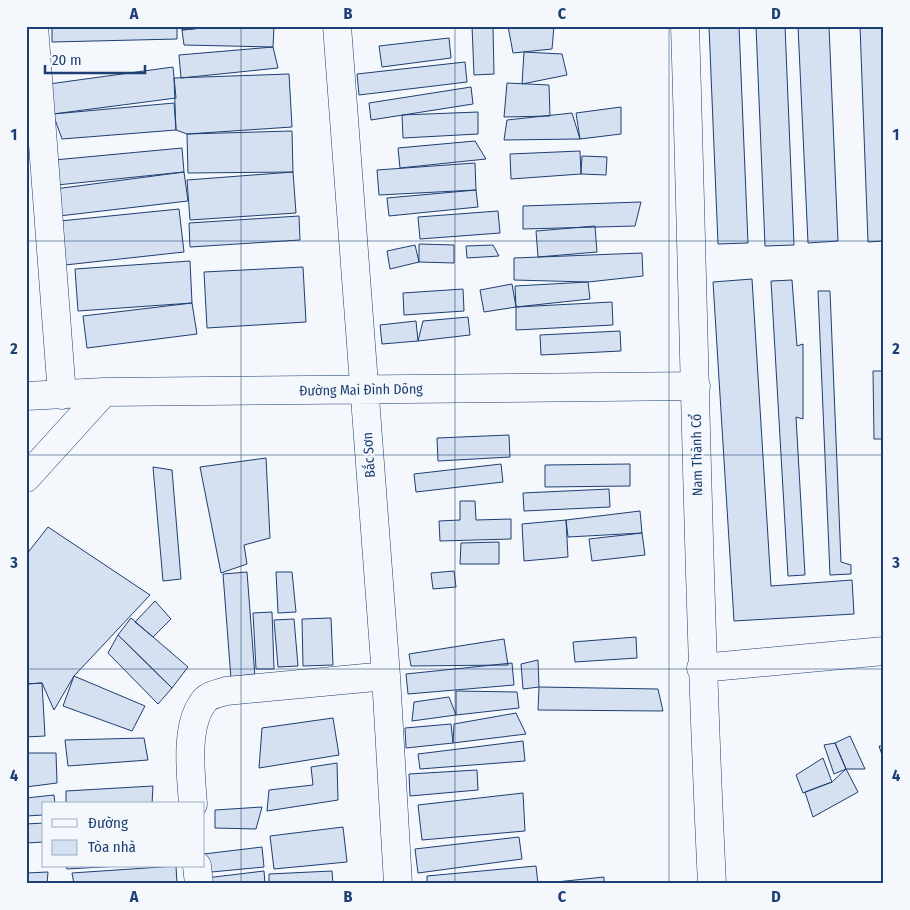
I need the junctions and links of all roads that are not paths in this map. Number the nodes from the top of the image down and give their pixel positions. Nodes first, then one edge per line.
1 (34, 26) edge
2 (336, 26) edge
3 (685, 26) edge
4 (696, 386) junction
5 (364, 390) junction
6 (104, 392) junction
7 (62, 395) junction
8 (26, 396) edge
9 (26, 478) edge
10 (884, 651) edge
11 (701, 668) junction
12 (386, 676) junction
13 (193, 802) edge
14 (197, 868) edge
15 (199, 884) edge
16 (398, 884) edge
17 (712, 884) edge

1 - 7 street
2 - 5 street, Bắc Sơn
3 - 4 street, Nam Thành Cổ
4 - 5 street, Đường Mai Đình Dõng
4 - 11 street, Nam Thành Cổ
5 - 6 street, Đường Mai Đình Dõng
5 - 12 street, Bắc Sơn
6 - 7 street, Đường Mai Đình Dõng
6 - 9 street
7 - 8 street, Đường Mai Đình Dõng
10 - 11 street
11 - 17 street, Nam Thành Cổ
12 - 13 street
12 - 16 street, Bắc Sơn
14 - 15 street

